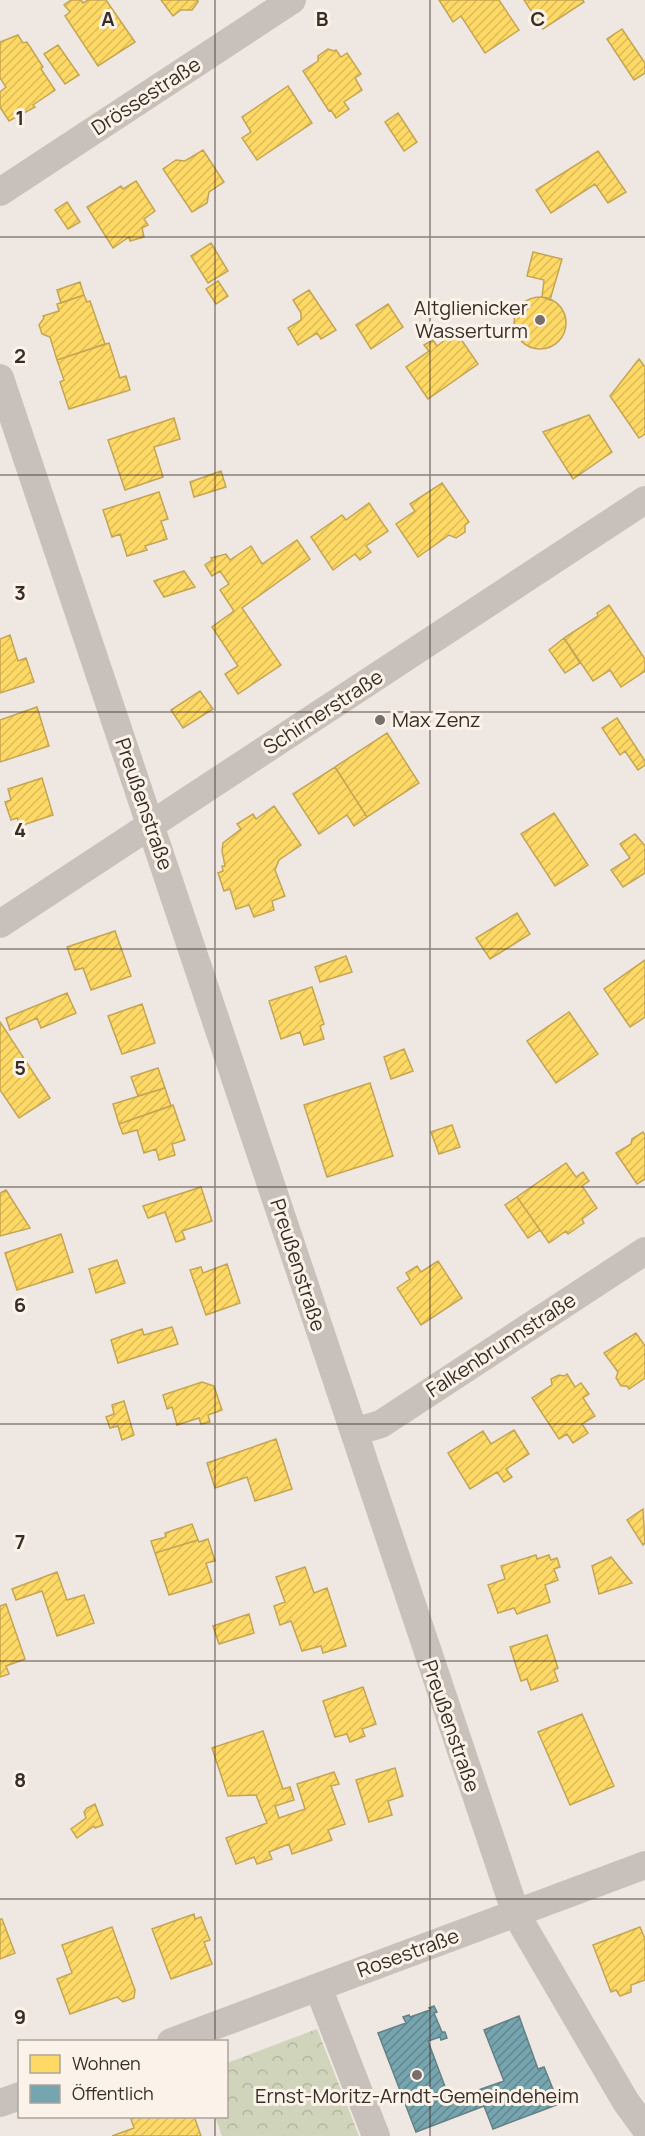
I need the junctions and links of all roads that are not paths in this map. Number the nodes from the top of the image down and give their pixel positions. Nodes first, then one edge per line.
1 (292, 0) edge
2 (0, 192) edge
3 (0, 378) edge
4 (645, 500) edge
5 (151, 826) junction
6 (0, 924) edge
7 (645, 1251) edge
8 (354, 1432) junction
9 (645, 1864) edge
10 (516, 1914) junction
11 (318, 1987) junction
12 (176, 2040) edge
13 (18, 2097) edge
14 (0, 2103) edge
15 (645, 2128) edge
16 (376, 2136) edge

1 - 2 street, Drössestraße
3 - 5 street, Preußenstraße
4 - 5 street, Schirnerstraße
5 - 6 street, Schirnerstraße
5 - 8 street, Preußenstraße
7 - 8 street, Falkenbrunnstraße
8 - 10 street, Preußenstraße
9 - 10 street, Rosestraße
10 - 11 street, Rosestraße
10 - 15 street, Preußenstraße
11 - 12 street, Rosestraße
11 - 16 street
13 - 14 street

